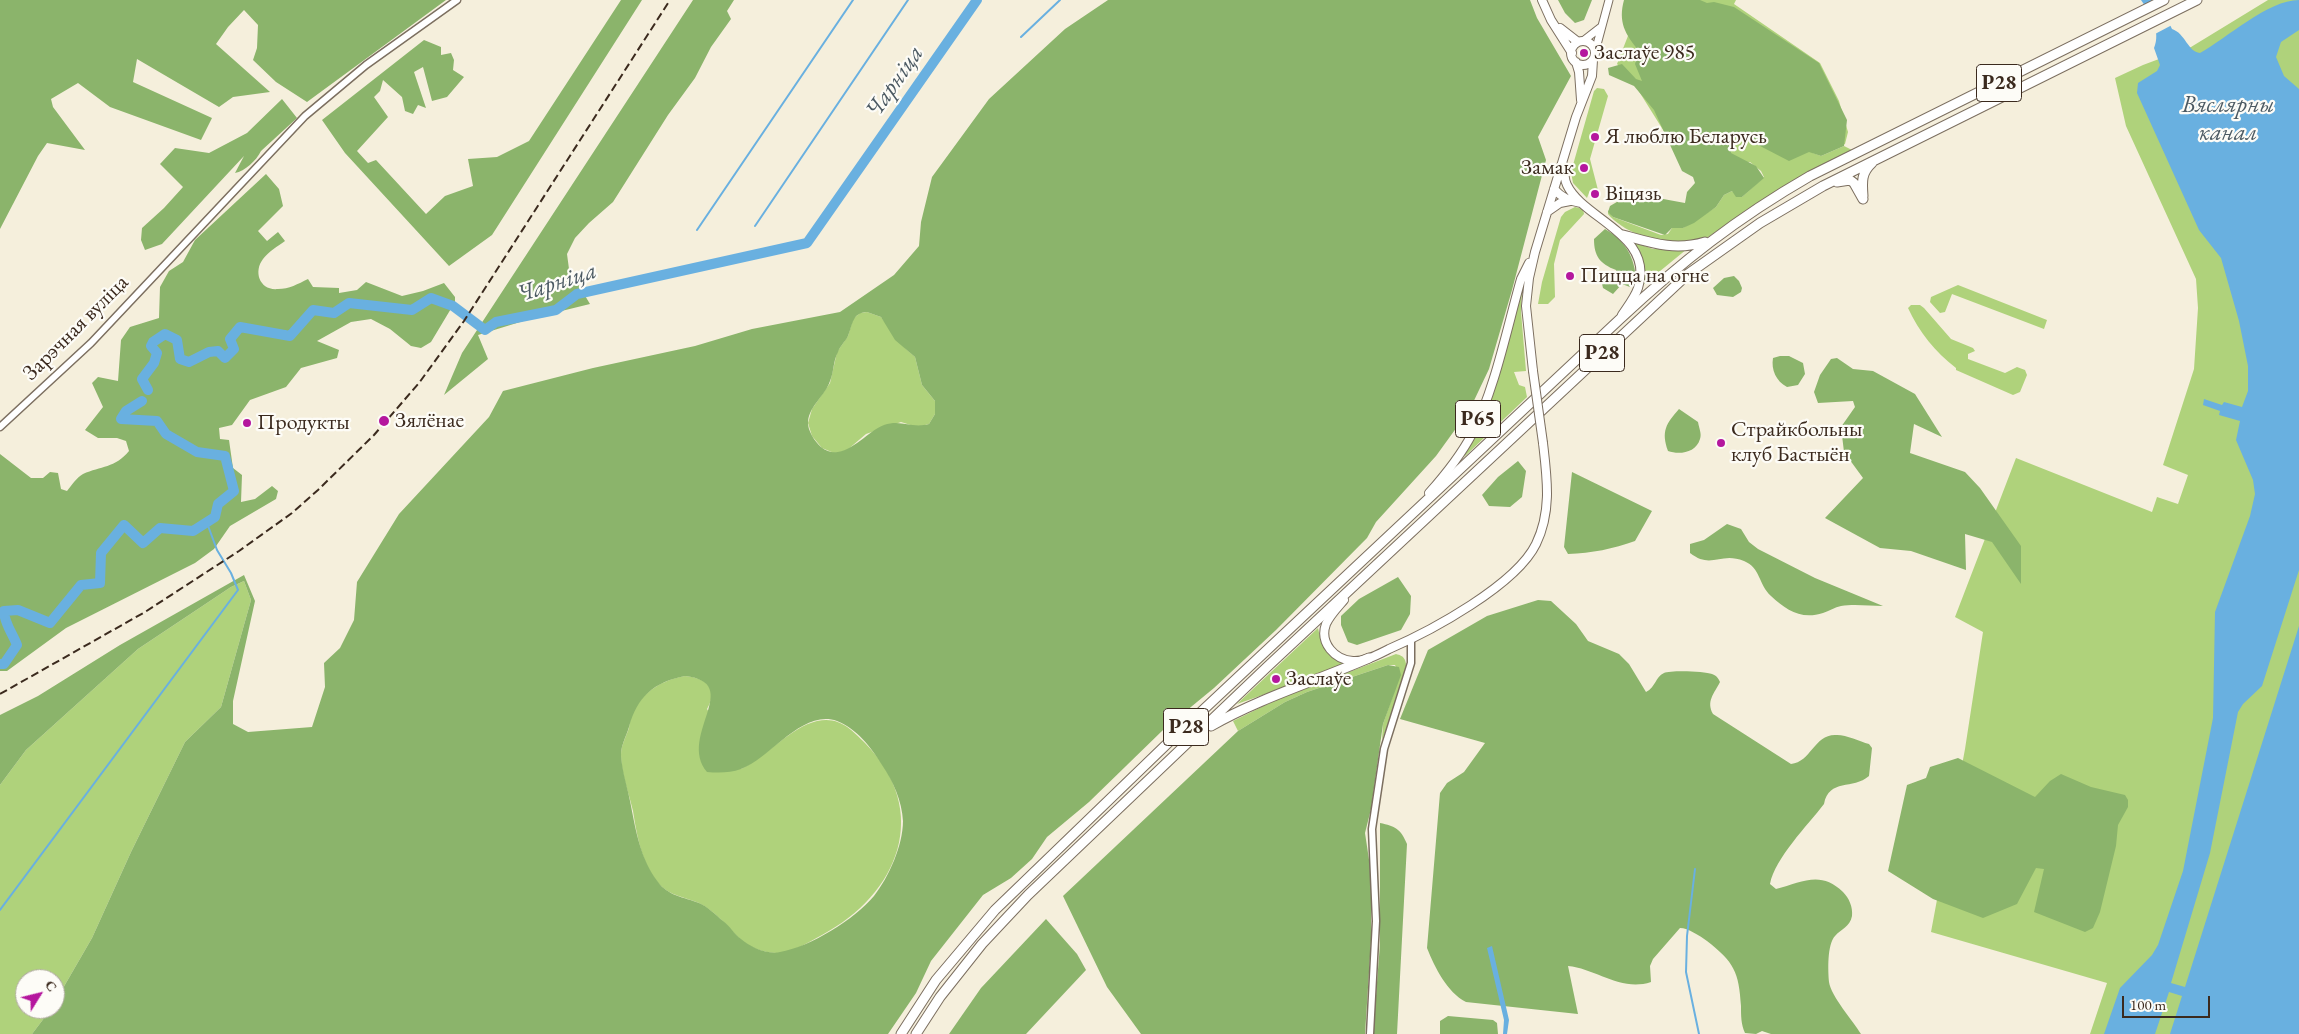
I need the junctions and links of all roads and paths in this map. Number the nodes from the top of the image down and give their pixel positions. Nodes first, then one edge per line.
1 (457, 0) edge
2 (1542, 0) edge
3 (1609, 0) edge
4 (2164, 0) edge
5 (2197, 0) edge
6 (1551, 20) junction
7 (1601, 27) junction
8 (1581, 42) junction
9 (1572, 53) junction
10 (1594, 56) junction
11 (1576, 62) junction
12 (1581, 102) junction
13 (1879, 157) junction
14 (1564, 159) junction
15 (1567, 186) junction
16 (1823, 186) junction
17 (1554, 189) junction
18 (1570, 201) junction
19 (1581, 203) junction
20 (1547, 212) junction
21 (1623, 236) junction
22 (1712, 239) junction
23 (1535, 252) junction
24 (1620, 319) junction
25 (0, 427) edge
26 (1410, 515) junction
27 (1349, 593) junction
28 (1411, 640) junction
29 (1369, 658) junction
30 (1197, 734) junction
31 (901, 1034) edge
32 (916, 1034) edge
33 (1370, 1034) edge

1 - 25 street, Зарэчная вуліца
2 - 6 main road, Р65
3 - 7 main road
4 - 22 highway, Р28
5 - 13 highway, Р28
6 - 8 main road, Р65
6 - 9 main road, Р65
7 - 8 main road
7 - 10 main road
8 - 9 main road
8 - 10 main road, Р65
9 - 11 main road, Р65
10 - 11 main road
10 - 12 main road, Р65
11 - 12 main road, Р65
12 - 14 main road, Р65
13 - 16 highway, Р28
13 - 16 highway
14 - 15 main road
14 - 17 main road, Р65
15 - 17 main road
15 - 19 main road
16 - 27 highway, Р28
17 - 18 main road
17 - 20 main road, Р65
18 - 19 main road
18 - 20 main road
19 - 21 main road
20 - 23 main road, Р65
21 - 22 highway
21 - 24 main road
22 - 24 highway, Р28
23 - 26 main road, Р65
23 - 28 main road, Р65, bridge
24 - 26 highway, Р28
26 - 31 highway, Р28
27 - 29 main road, Р65
27 - 30 highway, Р28
28 - 29 main road, Р65
28 - 33 street
29 - 30 highway, Р65
30 - 32 highway, Р28

